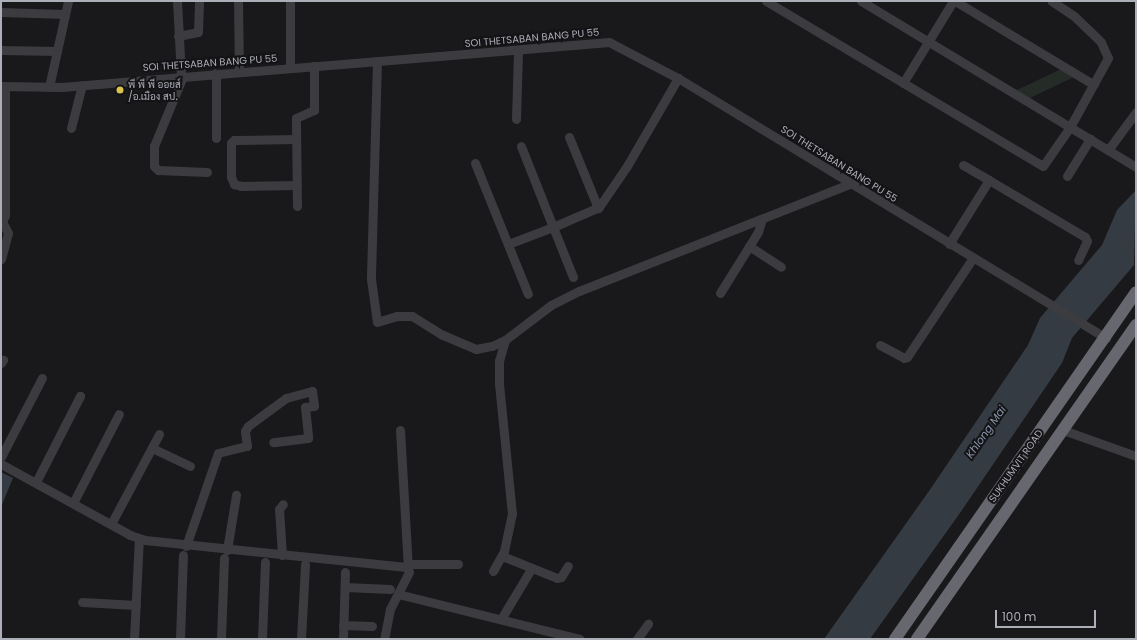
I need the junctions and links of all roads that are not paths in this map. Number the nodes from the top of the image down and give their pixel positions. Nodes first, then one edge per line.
1 (68, 1) edge
2 (177, 1) edge
3 (199, 1) edge
4 (238, 1) edge
5 (290, 1) edge
6 (766, 1) edge
7 (861, 1) edge
8 (954, 1) edge
9 (1052, 1) edge
10 (1, 12) edge
11 (65, 14) junction
12 (178, 36) junction
13 (929, 41) junction
14 (1, 50) edge
15 (518, 50) junction
16 (57, 51) junction
17 (377, 61) junction
18 (314, 66) junction
19 (290, 68) junction
20 (239, 72) junction
21 (216, 73) junction
22 (182, 76) junction
23 (678, 78) junction
24 (903, 83) junction
25 (82, 85) junction
26 (1094, 85) junction
27 (3, 87) edge
28 (49, 87) junction
29 (1136, 112) edge
30 (516, 119) dead end
31 (1070, 127) junction
32 (71, 128) dead end
33 (568, 137) dead end
34 (216, 138) dead end
35 (296, 139) junction
36 (1090, 139) junction
37 (521, 146) dead end
38 (1108, 150) junction
39 (475, 163) dead end
40 (963, 165) dead end
41 (1136, 167) edge
42 (207, 172) dead end
43 (1067, 176) dead end
44 (989, 180) junction
45 (849, 184) junction
46 (297, 185) junction
47 (297, 206) dead end
48 (598, 208) junction
49 (762, 219) junction
50 (2, 224) edge
51 (553, 227) junction
52 (508, 244) junction
53 (949, 244) junction
54 (749, 246) junction
55 (1, 259) edge
56 (972, 259) junction
57 (1078, 260) dead end
58 (781, 267) dead end
59 (573, 278) dead end
60 (1136, 292) edge
61 (720, 293) dead end
62 (528, 294) dead end
63 (1136, 325) edge
64 (1106, 338) junction
65 (504, 340) junction
66 (880, 345) dead end
67 (42, 378) dead end
68 (80, 396) dead end
69 (119, 414) dead end
70 (400, 430) dead end
71 (1063, 430) junction
72 (159, 434) dead end
73 (274, 442) dead end
74 (152, 448) junction
75 (1136, 456) edge
76 (1, 457) edge
77 (1, 464) edge
78 (190, 466) dead end
79 (36, 482) junction
80 (236, 495) dead end
81 (73, 503) junction
82 (283, 504) dead end
83 (985, 509) junction
84 (1000, 520) junction
85 (111, 524) junction
86 (139, 538) junction
87 (186, 546) junction
88 (226, 554) junction
89 (183, 555) dead end
90 (282, 555) junction
91 (502, 556) junction
92 (265, 562) dead end
93 (305, 564) dead end
94 (458, 564) dead end
95 (409, 566) junction
96 (568, 566) dead end
97 (531, 569) junction
98 (493, 571) dead end
99 (345, 572) dead end
100 (345, 587) junction
101 (399, 593) junction
102 (82, 602) dead end
103 (136, 605) junction
104 (501, 619) junction
105 (648, 624) dead end
106 (343, 625) junction
107 (372, 626) dead end
108 (134, 639) edge
109 (180, 639) edge
110 (221, 639) edge
111 (262, 639) edge
112 (301, 639) edge
113 (343, 639) edge
114 (384, 639) edge
115 (580, 639) edge
116 (637, 639) edge
117 (895, 639) edge
118 (918, 639) edge

1 - 11 street
2 - 12 street
3 - 12 street
4 - 20 street
5 - 19 street
6 - 24 street
7 - 13 street
8 - 13 street
8 - 26 street
9 - 26 street
10 - 11 street
11 - 16 street
12 - 22 street
13 - 24 street
13 - 31 street
14 - 16 street
15 - 17 street, SOI THETSABAN BANG PU 55
15 - 23 street, SOI THETSABAN BANG PU 55
15 - 30 street
16 - 28 street
17 - 18 street, SOI THETSABAN BANG PU 55
17 - 65 street
18 - 19 street, SOI THETSABAN BANG PU 55
18 - 35 street
19 - 20 street, SOI THETSABAN BANG PU 55
20 - 21 street, SOI THETSABAN BANG PU 55
21 - 22 street, SOI THETSABAN BANG PU 55
21 - 34 street
22 - 25 street, SOI THETSABAN BANG PU 55
22 - 42 street
23 - 45 street, SOI THETSABAN BANG PU 55
23 - 48 street
24 - 31 street
25 - 28 street, SOI THETSABAN BANG PU 55
25 - 32 street
26 - 31 street
27 - 28 street, SOI THETSABAN BANG PU 55
27 - 50 street
29 - 38 street
31 - 36 street
33 - 48 street
35 - 46 street
35 - 46 street
36 - 38 street
36 - 43 street
37 - 51 street
38 - 41 street
39 - 52 street
40 - 44 street
44 - 53 street
44 - 57 street
45 - 49 street
45 - 53 street, SOI THETSABAN BANG PU 55
46 - 47 street
48 - 51 street
49 - 54 street
49 - 65 street
50 - 55 street
51 - 52 street
51 - 59 street
52 - 62 street
53 - 56 street, SOI THETSABAN BANG PU 55
54 - 58 street
54 - 61 street
56 - 64 street, SOI THETSABAN BANG PU 55
56 - 66 street
60 - 64 highway, SUKHUMVIT ROAD
63 - 71 highway, SUKHUMVIT ROAD
64 - 83 highway, SUKHUMVIT ROAD
65 - 91 street
67 - 76 street
68 - 79 street
69 - 81 street
70 - 95 street
71 - 75 street
71 - 84 highway, SUKHUMVIT ROAD
72 - 74 street
73 - 87 street
74 - 78 street
74 - 85 street
77 - 79 street
79 - 81 street
80 - 88 street
81 - 85 street
82 - 90 street
83 - 84 highway
83 - 117 highway, SUKHUMVIT ROAD
84 - 118 highway, SUKHUMVIT ROAD
85 - 86 street
86 - 87 street
86 - 103 street
87 - 88 street
88 - 90 street
88 - 110 street
89 - 109 street
90 - 95 street
91 - 97 street
91 - 98 street
92 - 111 street
93 - 112 street
94 - 95 street
95 - 101 street
96 - 97 street
97 - 104 street
99 - 100 street
100 - 101 street
100 - 106 street
101 - 104 street
101 - 114 street
102 - 103 street
103 - 108 street
104 - 115 street
105 - 116 street
106 - 107 street
106 - 113 street

